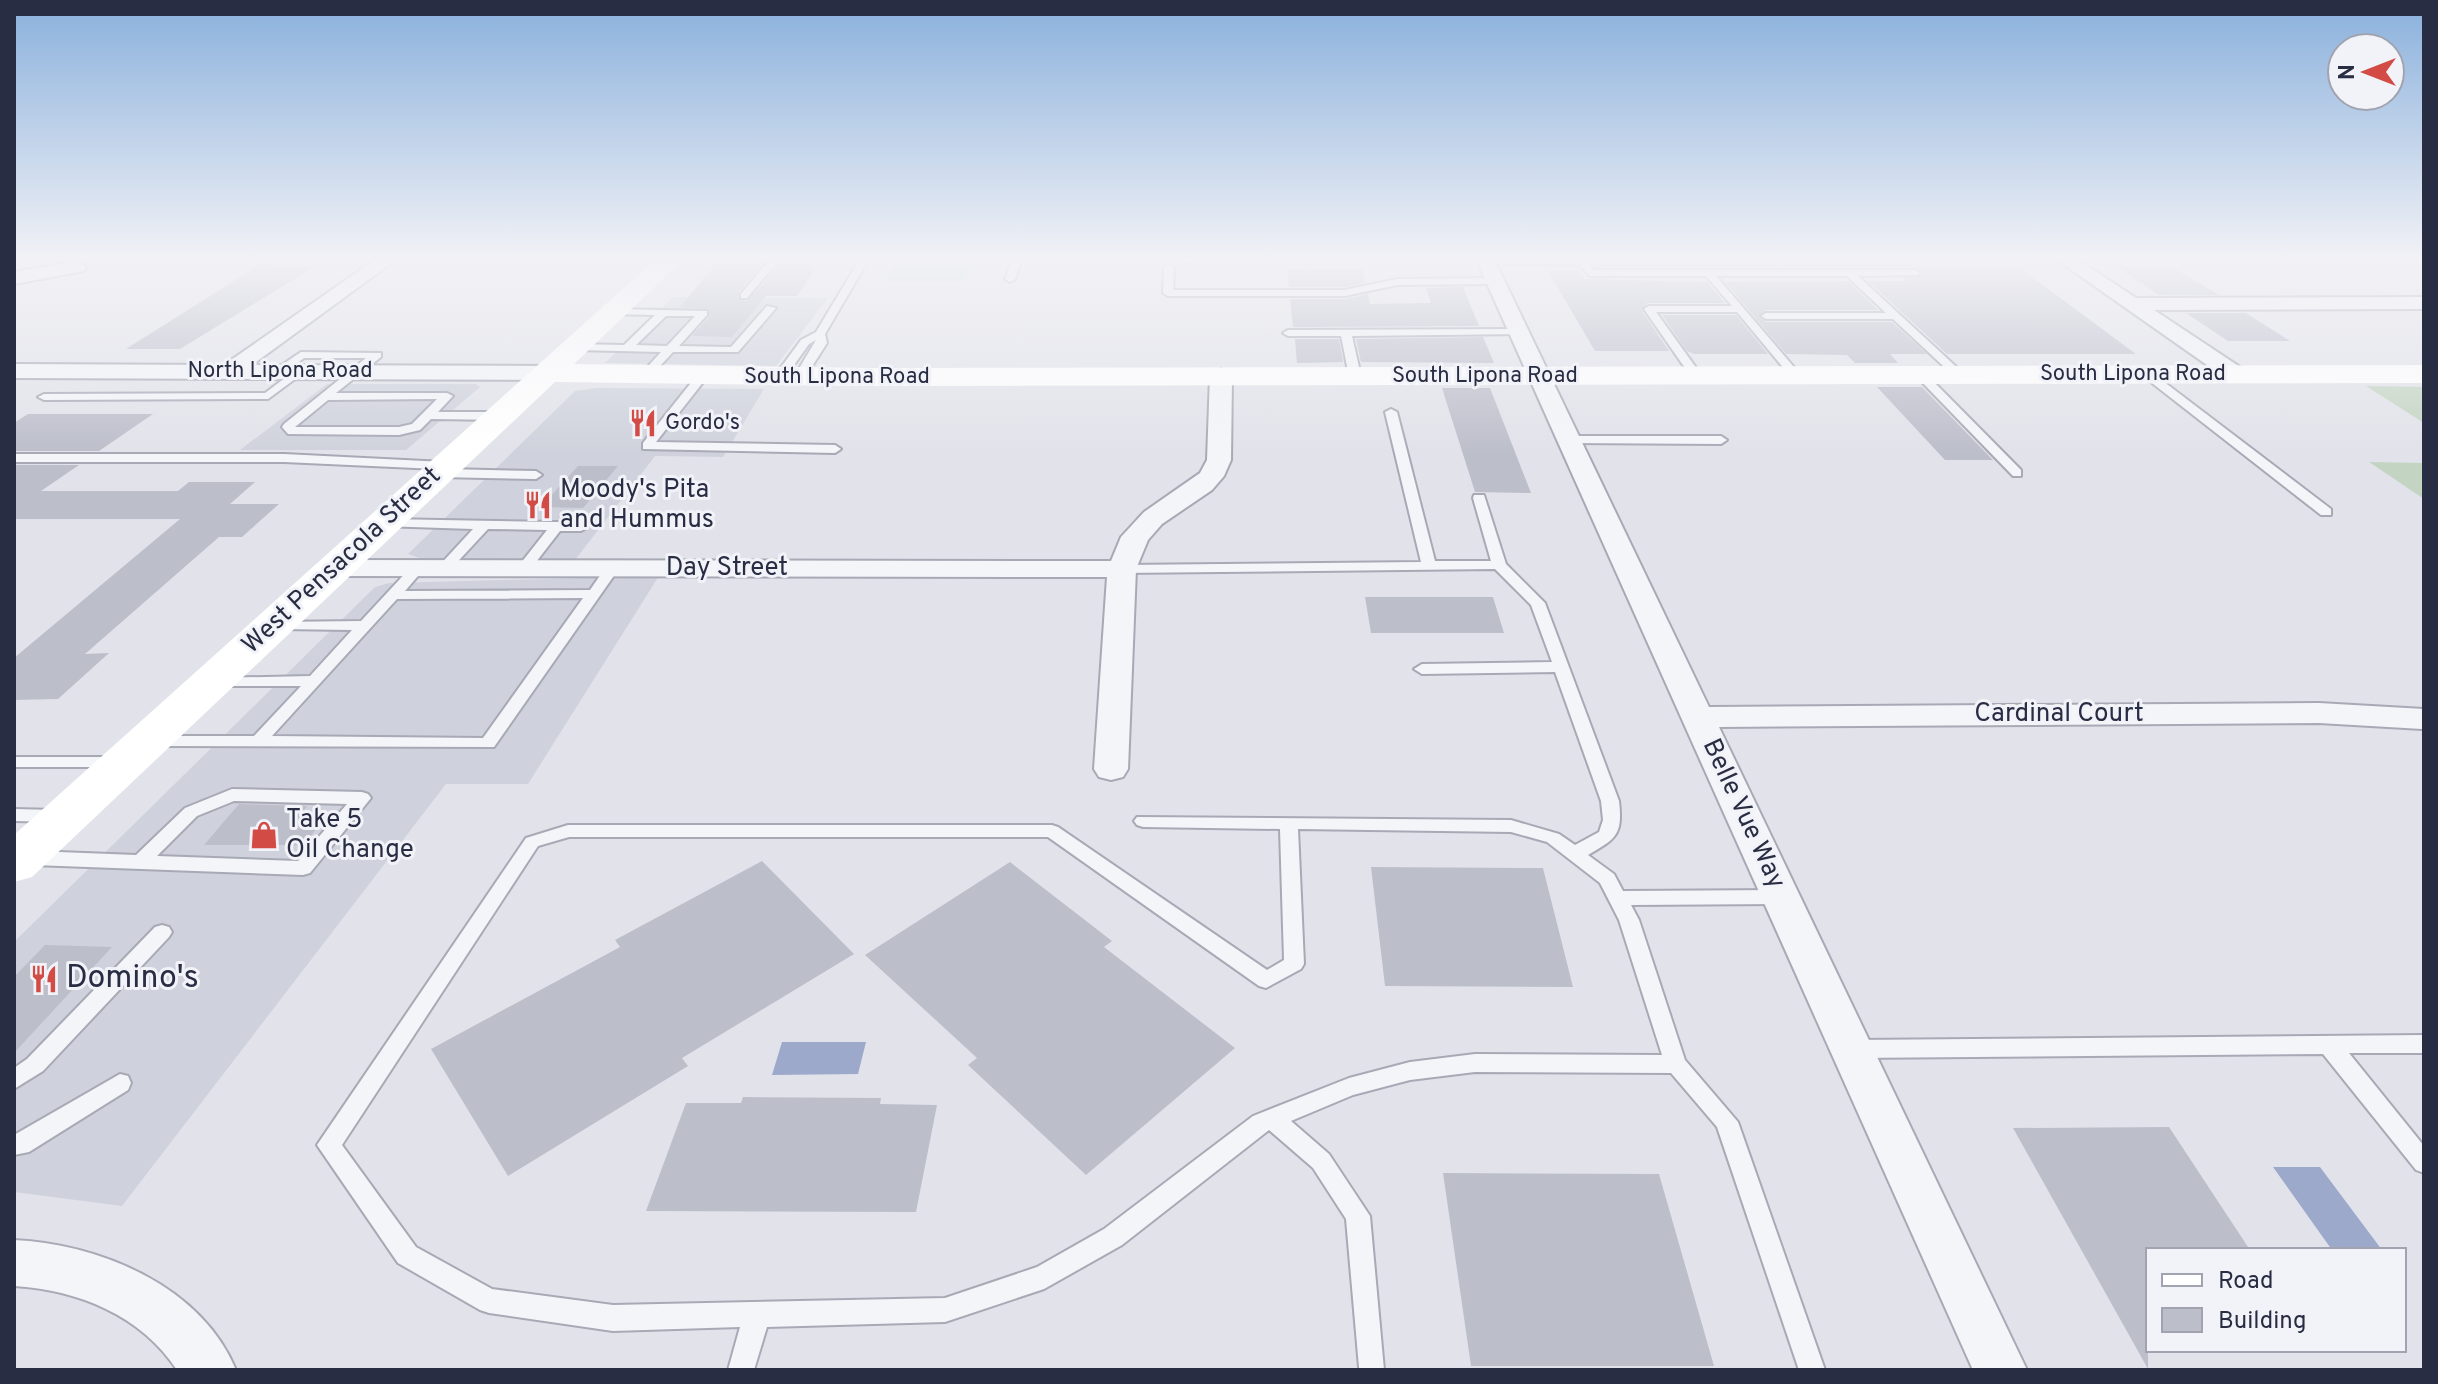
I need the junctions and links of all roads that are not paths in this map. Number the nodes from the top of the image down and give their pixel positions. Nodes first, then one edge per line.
1 (297, 324) edge
2 (601, 324) edge
3 (652, 324) edge
4 (693, 324) edge
5 (757, 324) edge
6 (826, 324) edge
7 (1515, 324) edge
8 (1659, 324) edge
9 (1751, 324) edge
10 (1904, 324) edge
11 (2160, 324) edge
12 (1519, 332) junction
13 (1288, 333) dead end
14 (1346, 333) junction
15 (820, 334) junction
16 (575, 347) junction
17 (627, 348) junction
18 (670, 349) junction
19 (799, 364) junction
20 (14, 371) edge
21 (230, 371) junction
22 (291, 371) junction
23 (358, 371) junction
24 (547, 373) junction
25 (2147, 374) junction
26 (2235, 374) junction
27 (2424, 374) edge
28 (1795, 375) junction
29 (1921, 375) junction
30 (1959, 375) junction
31 (645, 376) junction
32 (702, 376) junction
33 (1221, 376) junction
34 (1355, 376) junction
35 (1540, 376) junction
36 (1696, 376) junction
37 (44, 397) dead end
38 (325, 397) junction
39 (1391, 412) dead end
40 (428, 415) junction
41 (500, 416) junction
42 (1569, 440) junction
43 (1721, 440) dead end
44 (835, 449) dead end
45 (14, 458) edge
46 (441, 469) junction
47 (2017, 473) dead end
48 (536, 475) dead end
49 (1479, 498) dead end
50 (2326, 512) dead end
51 (382, 523) junction
52 (484, 525) junction
53 (557, 526) junction
54 (581, 527) dead end
55 (1499, 565) junction
56 (1429, 566) junction
57 (613, 567) junction
58 (333, 568) junction
59 (430, 568) junction
60 (524, 568) junction
61 (1122, 569) junction
62 (594, 594) junction
63 (392, 595) junction
64 (272, 625) junction
65 (364, 626) junction
66 (1562, 667) junction
67 (1422, 669) dead end
68 (212, 681) junction
69 (313, 681) junction
70 (1697, 717) junction
71 (2422, 719) dead end
72 (258, 742) junction
73 (136, 752) junction
74 (14, 762) edge
75 (1111, 769) dead end
76 (1143, 821) dead end
77 (1289, 823) junction
78 (16, 845) edge
79 (1574, 854) junction
80 (140, 862) junction
81 (1781, 897) junction
82 (1617, 898) junction
83 (162, 932) dead end
84 (2424, 1044) edge
85 (2329, 1045) junction
86 (1852, 1049) junction
87 (1676, 1064) junction
88 (14, 1080) edge
89 (120, 1083) dead end
90 (1272, 1118) junction
91 (14, 1145) edge
92 (2424, 1163) edge
93 (14, 1263) edge
94 (757, 1315) junction
95 (1372, 1367) dead end
96 (209, 1370) edge
97 (741, 1370) edge
98 (1812, 1370) edge
99 (2000, 1370) edge

1 - 21 street
2 - 16 street, West Pensacola Street
3 - 17 lane
4 - 18 lane
5 - 18 lane
6 - 15 lane
7 - 12 street, Belle Vue Way
8 - 36 lane
9 - 28 lane
10 - 30 lane
11 - 26 street
12 - 14 lane
12 - 35 street, Belle Vue Way
13 - 14 lane
14 - 34 lane
15 - 19 lane
15 - 19 lane
16 - 17 lane
16 - 24 street, West Pensacola Street
17 - 18 lane
18 - 31 lane
19 - 32 street, South Lipona Road
19 - 33 street, South Lipona Road
20 - 21 street, North Lipona Road
21 - 22 street, North Lipona Road
22 - 23 street, North Lipona Road
22 - 37 lane
23 - 24 street, North Lipona Road
23 - 38 lane
24 - 31 street, South Lipona Road
24 - 41 street, West Pensacola Street
25 - 26 street, South Lipona Road
25 - 30 street, South Lipona Road
25 - 50 lane
26 - 27 street, South Lipona Road
28 - 29 street, South Lipona Road
28 - 36 street, South Lipona Road
29 - 30 street, South Lipona Road
29 - 47 lane
31 - 32 street, South Lipona Road
32 - 44 lane
33 - 34 street, South Lipona Road
33 - 61 street
34 - 35 street, South Lipona Road
35 - 36 street, South Lipona Road
35 - 42 street, Belle Vue Way
38 - 40 lane
38 - 40 lane
39 - 56 lane
40 - 41 lane
41 - 46 street, West Pensacola Street
42 - 43 lane
42 - 70 street, Belle Vue Way
45 - 46 lane
46 - 48 lane
46 - 51 street, West Pensacola Street
49 - 55 lane
51 - 52 lane
51 - 58 street, West Pensacola Street
52 - 53 lane
52 - 59 lane
53 - 54 lane
53 - 60 lane
55 - 56 lane
55 - 66 lane
56 - 61 lane
57 - 60 street, Day Street
57 - 61 street, Day Street
57 - 62 lane
58 - 59 street, Day Street
58 - 64 street, West Pensacola Street
59 - 60 street, Day Street
59 - 63 lane
61 - 75 street
62 - 63 lane
62 - 72 lane
63 - 65 lane
64 - 65 lane
64 - 68 street, West Pensacola Street
65 - 69 lane
66 - 67 lane
66 - 79 lane
68 - 69 lane
68 - 73 street, West Pensacola Street
69 - 72 lane
70 - 71 street, Cardinal Court
70 - 81 street, Belle Vue Way
72 - 73 lane
73 - 74 lane
73 - 78 street, West Pensacola Street
76 - 77 lane
77 - 79 lane
77 - 94 lane
78 - 80 lane
79 - 82 lane
80 - 80 lane
81 - 82 lane
81 - 86 street, Belle Vue Way
82 - 87 lane
83 - 88 lane
84 - 85 lane
85 - 86 lane
85 - 92 lane
86 - 99 street, Belle Vue Way
87 - 90 lane
87 - 98 lane
89 - 91 lane
90 - 94 lane
90 - 95 lane
93 - 96 street
94 - 97 lane

